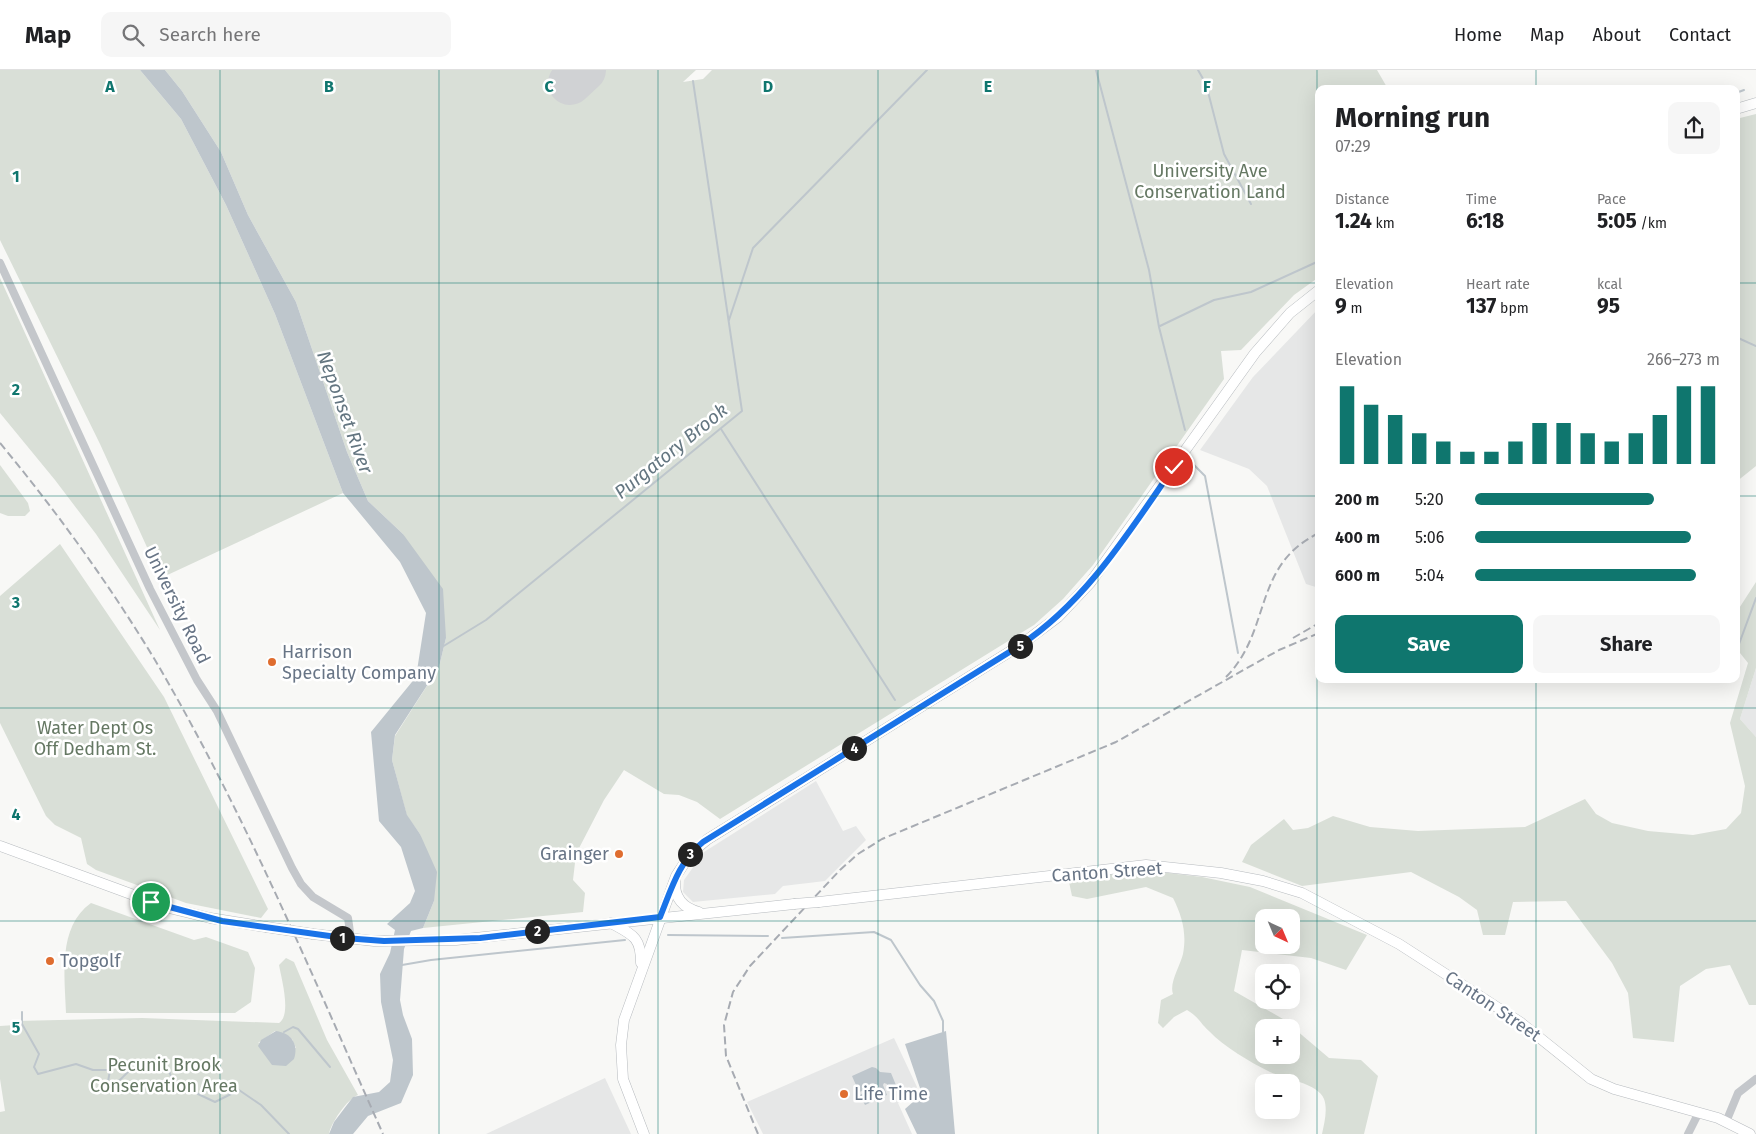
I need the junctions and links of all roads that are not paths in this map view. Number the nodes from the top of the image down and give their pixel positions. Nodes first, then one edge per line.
1 (1756, 103) edge
2 (1740, 108) edge
3 (0, 262) edge
4 (1315, 293) edge
5 (1, 847) edge
6 (676, 876) junction
7 (702, 913) junction
8 (660, 917) junction
9 (610, 923) junction
10 (351, 939) junction
11 (641, 969) junction
12 (1756, 1079) edge
13 (1699, 1112) junction
14 (1726, 1122) junction
15 (644, 1134) edge
16 (1688, 1134) edge
17 (1750, 1134) edge

1 - 2 main road
3 - 10 street, University Road
4 - 6 main road
5 - 10 main road, Canton Street, bridge
6 - 7 main road
6 - 8 main road
7 - 8 main road, Canton Street
7 - 13 main road, Canton Street, bridge
8 - 9 main road, Canton Street
8 - 11 main road
9 - 10 main road, Canton Street
9 - 11 main road
11 - 15 main road
12 - 14 street
13 - 14 main road, Canton Street
13 - 16 street
14 - 17 main road, Canton Street

